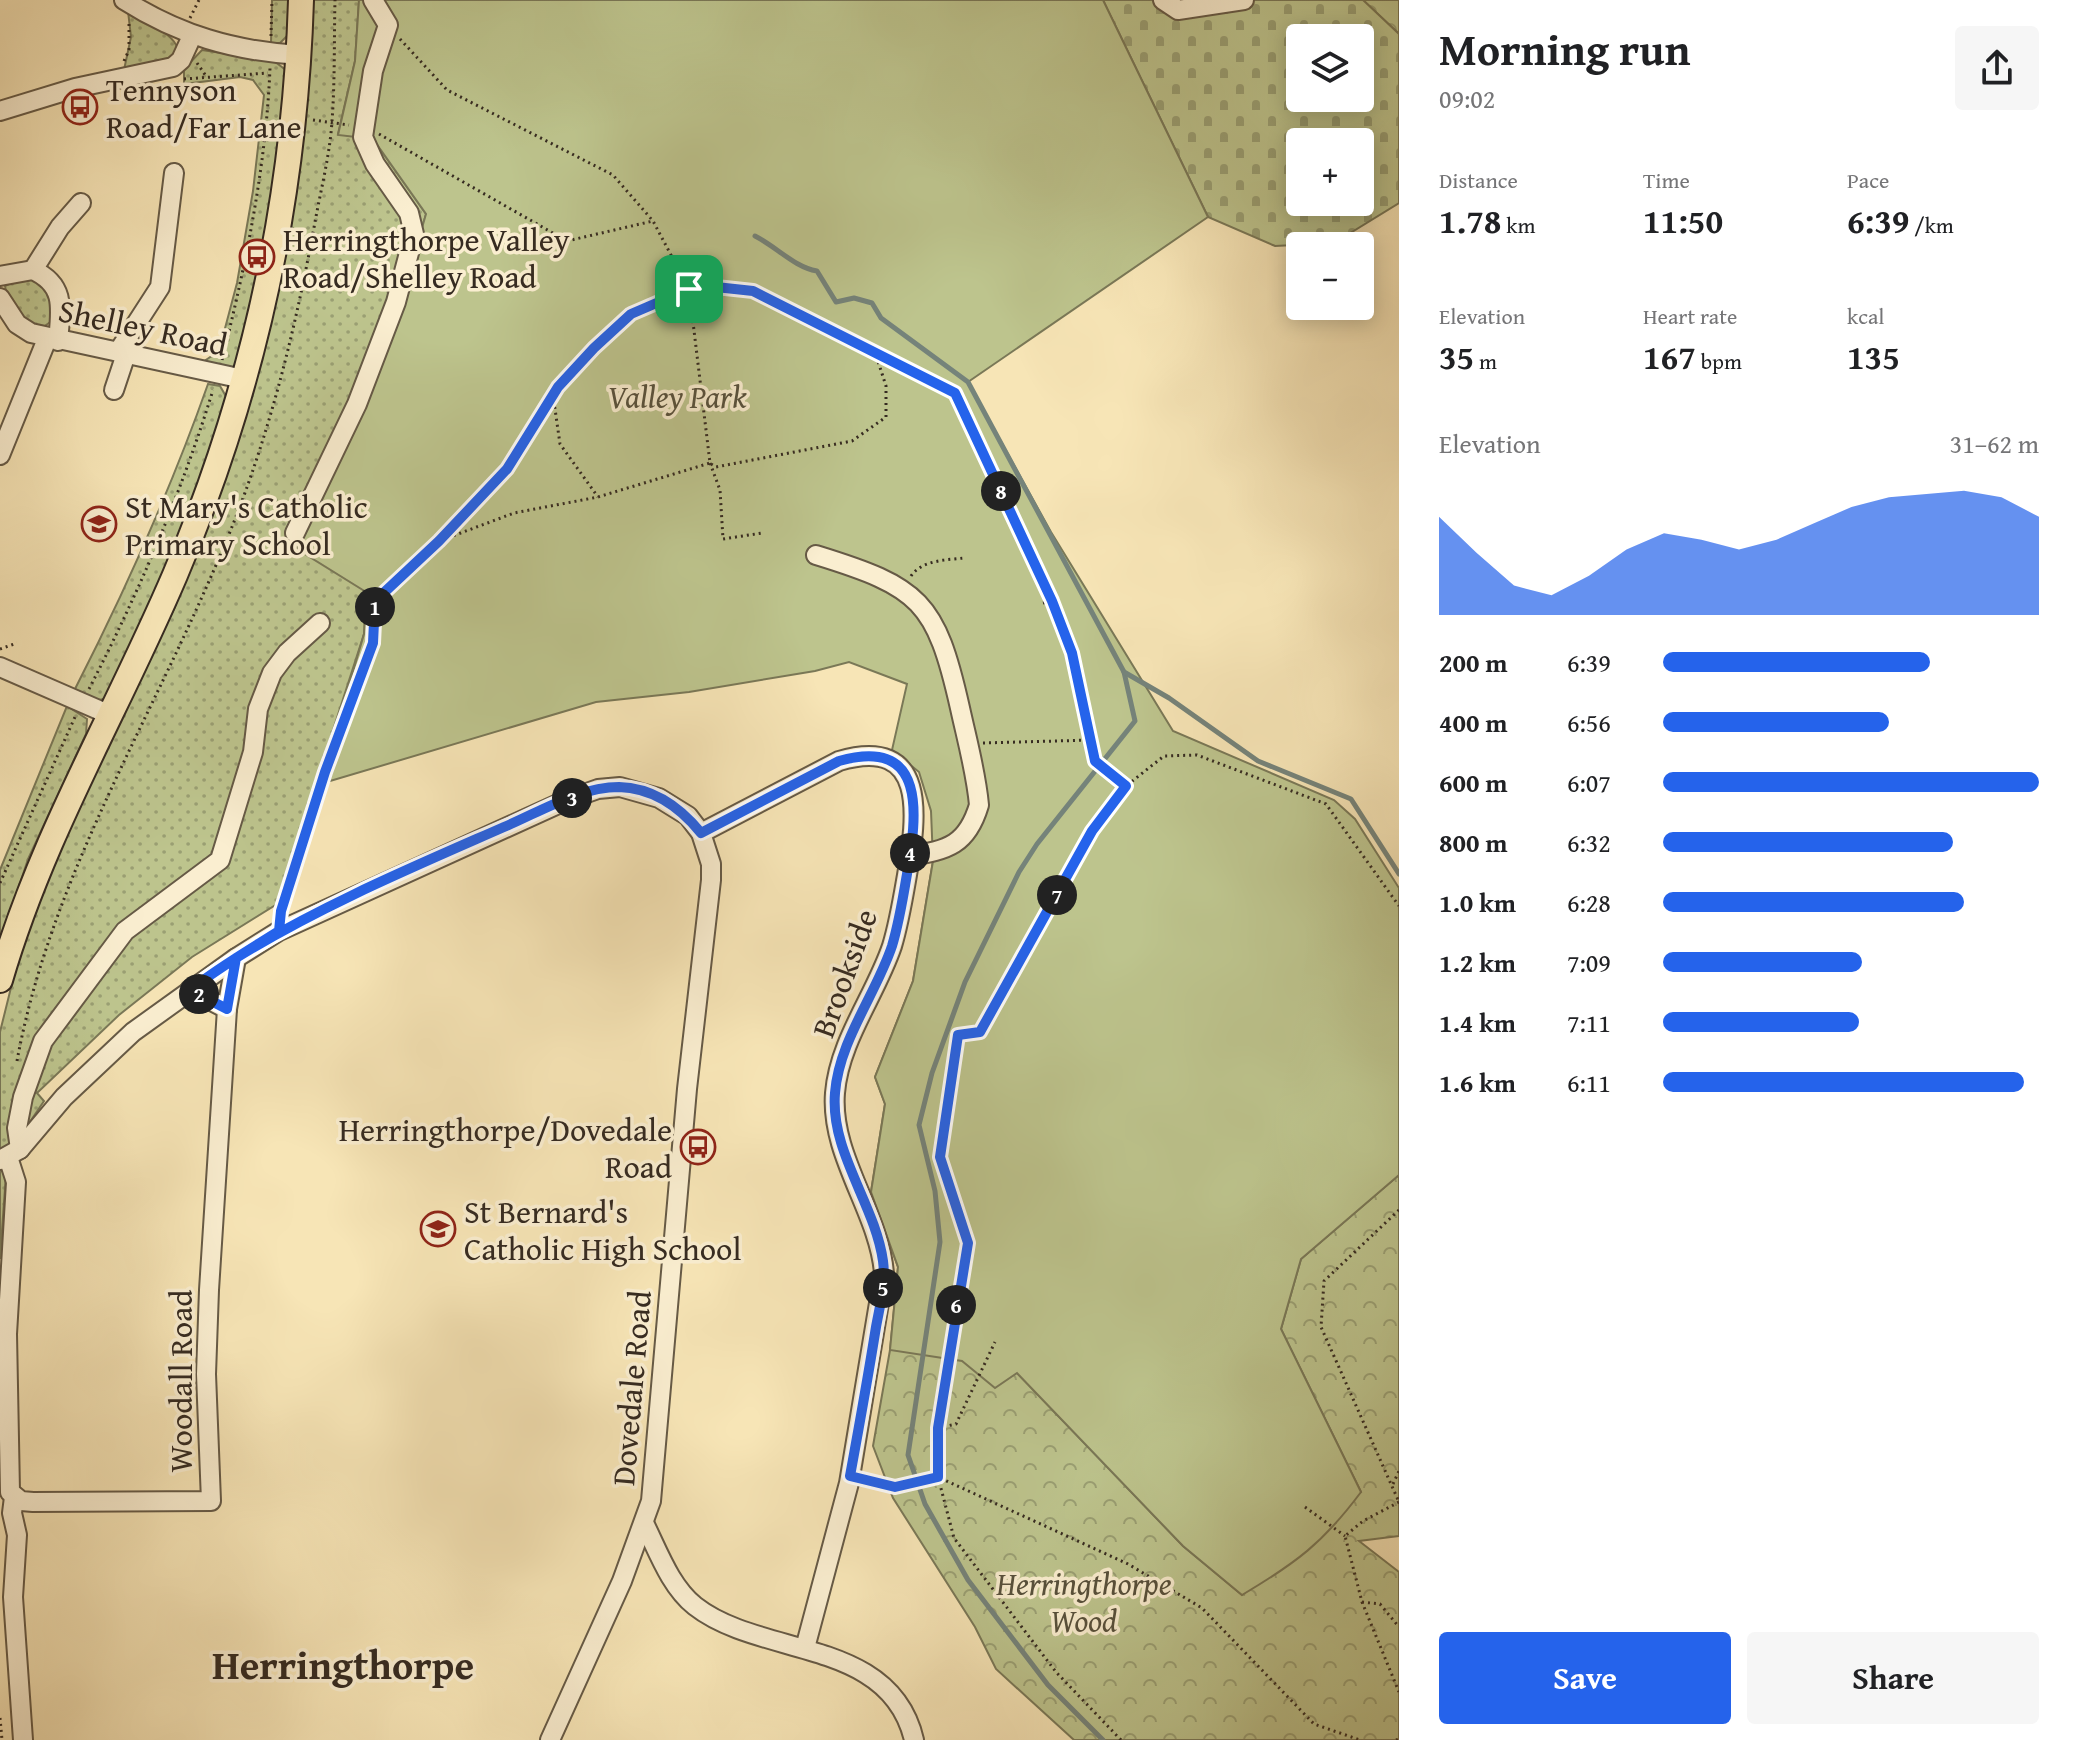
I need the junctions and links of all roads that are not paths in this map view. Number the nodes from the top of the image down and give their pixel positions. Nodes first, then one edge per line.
1 (301, 0) edge
2 (373, 0) edge
3 (1163, 0) edge
4 (1244, 0) edge
5 (125, 1) edge
6 (192, 36) junction
7 (299, 55) junction
8 (0, 111) edge
9 (174, 173) dead end
10 (81, 203) dead end
11 (33, 270) junction
12 (0, 276) edge
13 (0, 298) edge
14 (52, 340) junction
15 (122, 353) junction
16 (243, 379) junction
17 (114, 390) dead end
18 (0, 455) edge
19 (295, 533) dead end
20 (816, 555) dead end
21 (320, 623) dead end
22 (0, 667) edge
23 (108, 714) junction
24 (701, 833) junction
25 (910, 856) junction
26 (236, 958) junction
27 (0, 980) edge
28 (190, 990) junction
29 (227, 1009) junction
30 (9, 1155) edge
31 (14, 1497) junction
32 (644, 1523) junction
33 (805, 1648) junction
34 (23, 1740) edge
35 (550, 1740) edge
36 (914, 1740) edge

1 - 7 main road
2 - 19 street
3 - 4 street
5 - 6 street
6 - 7 street
6 - 8 street
7 - 16 main road
9 - 15 street
10 - 11 street
11 - 12 street
11 - 14 street
13 - 14 street, Shelley Road
14 - 15 street, Shelley Road
14 - 18 street
15 - 16 street, Shelley Road
15 - 17 street
16 - 23 main road
20 - 25 street
21 - 30 street
22 - 23 street
23 - 27 main road
24 - 25 street, Brookside
24 - 26 street
24 - 32 street, Dovedale Road
25 - 33 street, Brookside
26 - 28 street
26 - 29 street, Woodall Road
28 - 29 street
28 - 30 street
29 - 31 street, Woodall Road
30 - 31 street
31 - 34 street
32 - 33 street
32 - 35 street, Dovedale Road
33 - 36 street

